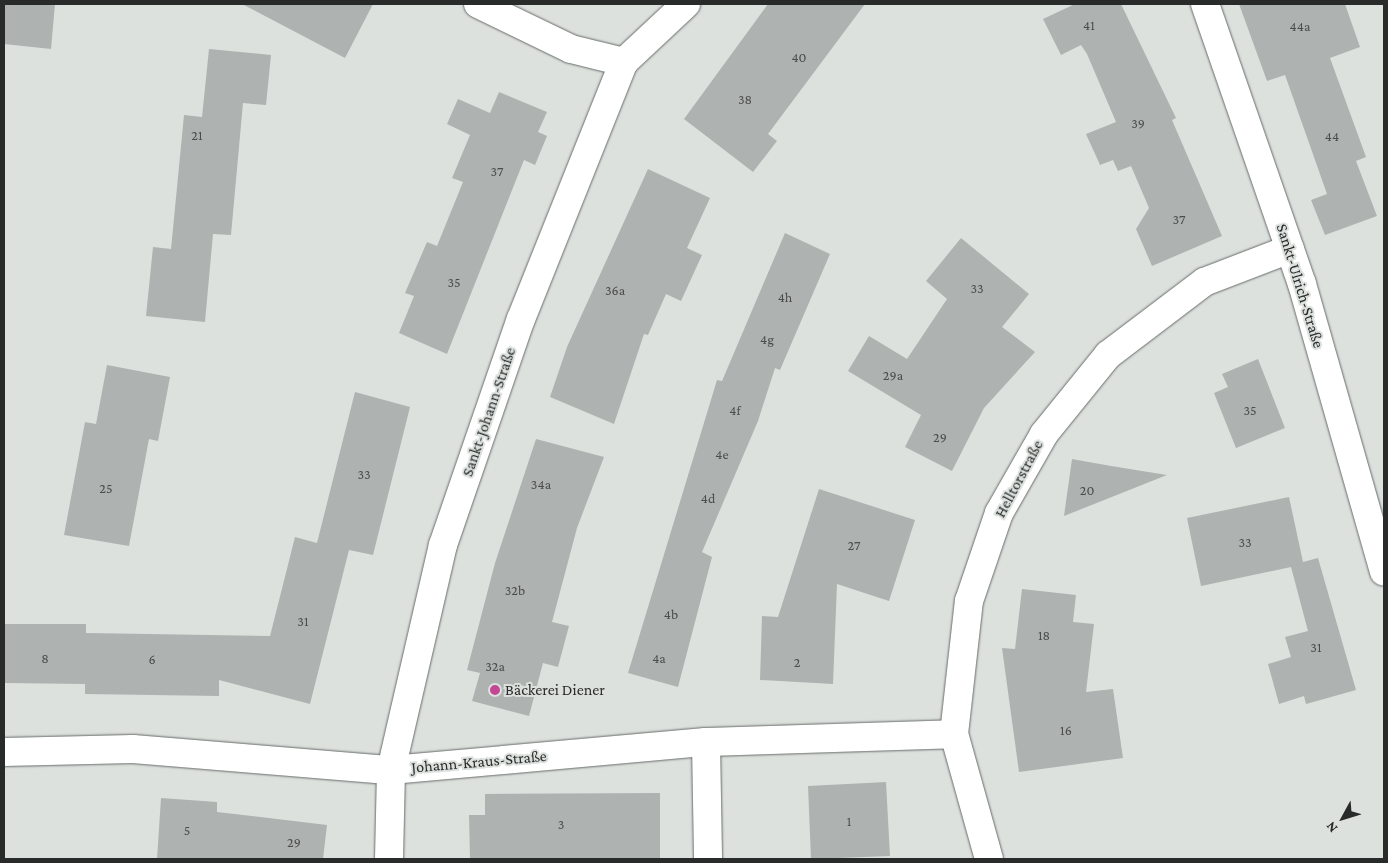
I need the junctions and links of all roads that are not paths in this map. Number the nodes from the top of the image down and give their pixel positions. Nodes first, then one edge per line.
1 (478, 4) edge
2 (686, 4) edge
3 (1205, 4) edge
4 (624, 62) junction
5 (1290, 248) junction
6 (1384, 572) edge
7 (954, 734) junction
8 (706, 742) junction
9 (4, 752) edge
10 (391, 770) junction
11 (389, 859) edge
12 (708, 859) edge
13 (989, 859) edge

1 - 4 street
2 - 4 street, Sankt-Johann-Straße
3 - 5 street, Sankt-Ulrich-Straße
4 - 10 street, Sankt-Johann-Straße
5 - 6 street, Sankt-Ulrich-Straße
5 - 7 street, Helltorstraße
7 - 8 street, Johann-Kraus-Straße
7 - 13 street, Helltorstraße
8 - 10 street, Johann-Kraus-Straße
8 - 12 street
9 - 10 street, Johann-Kraus-Straße
10 - 11 street, Sankt-Johann-Straße

